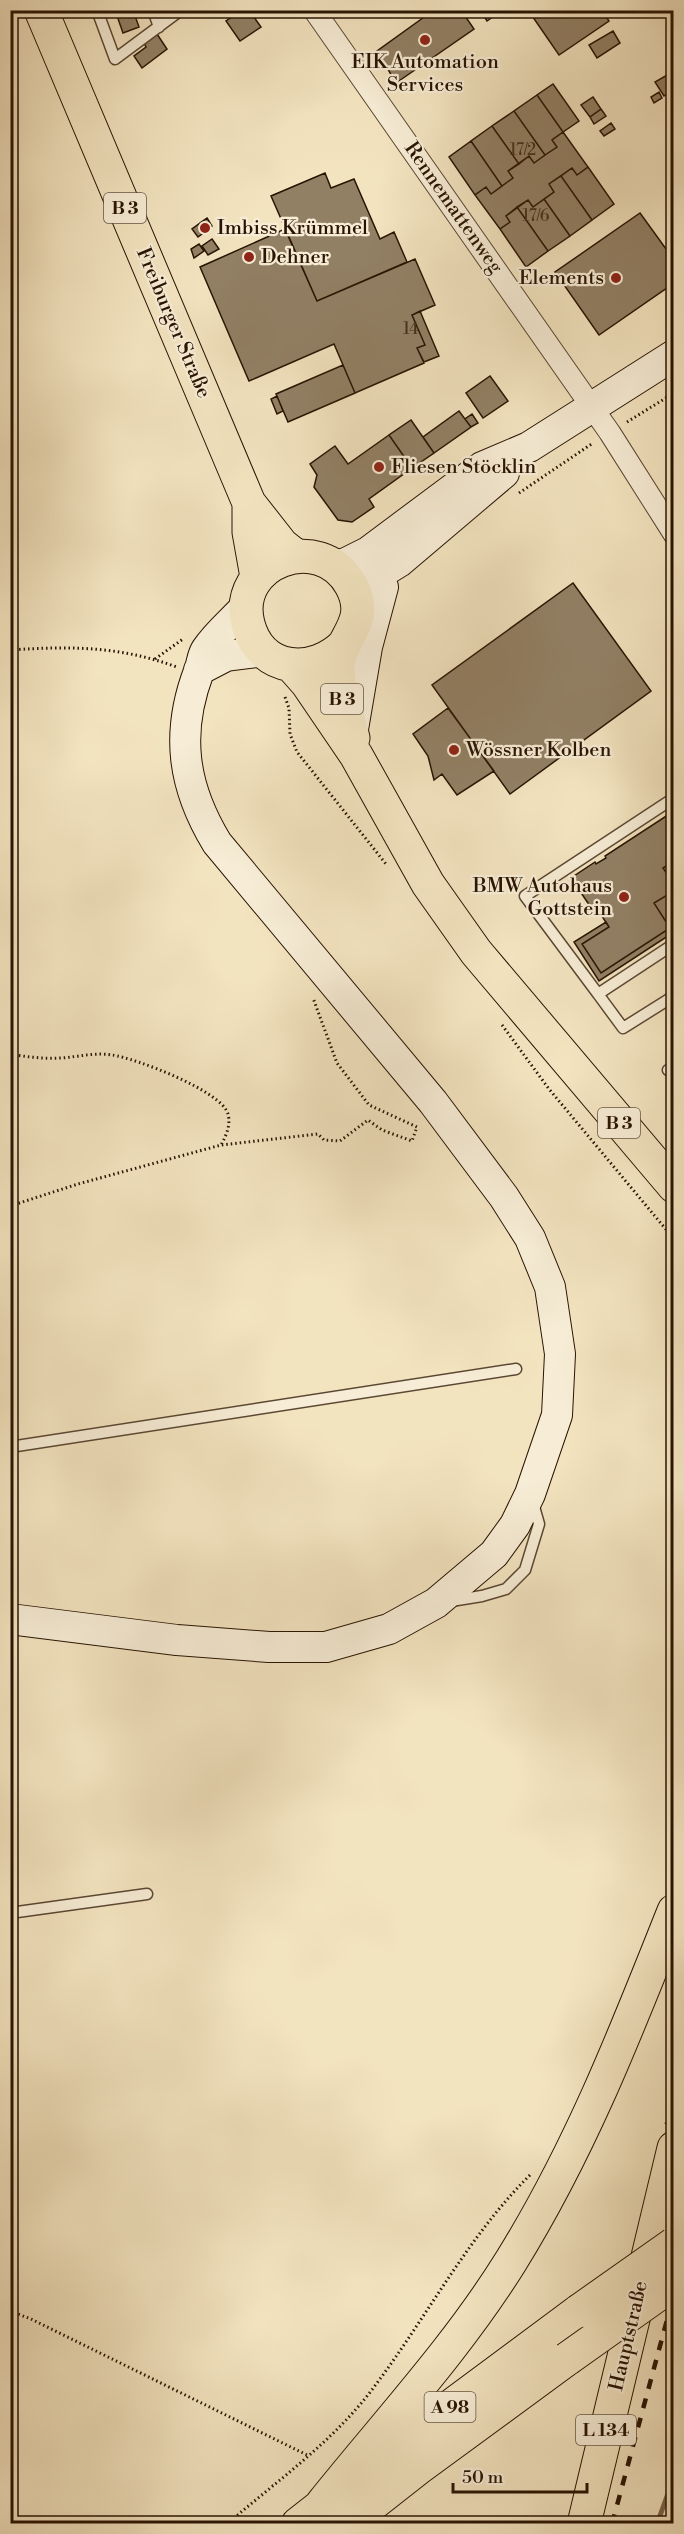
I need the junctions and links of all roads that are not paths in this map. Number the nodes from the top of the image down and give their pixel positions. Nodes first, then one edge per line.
1 (40, 10) edge
2 (98, 10) edge
3 (153, 10) edge
4 (181, 10) edge
5 (314, 10) edge
6 (159, 27) junction
7 (674, 355) edge
8 (591, 406) junction
9 (529, 447) junction
10 (249, 503) junction
11 (674, 534) edge
12 (296, 556) junction
13 (399, 562) junction
14 (331, 564) junction
15 (252, 591) junction
16 (357, 610) junction
17 (345, 644) junction
18 (278, 658) junction
19 (199, 670) junction
20 (354, 745) junction
21 (674, 798) edge
22 (674, 944) edge
23 (598, 994) junction
24 (674, 996) edge
25 (674, 1186) edge
26 (516, 1369) dead end
27 (10, 1447) edge
28 (10, 1619) edge
29 (147, 1894) dead end
30 (674, 1911) edge
31 (10, 1912) edge
32 (674, 2148) edge
33 (674, 2244) edge
34 (674, 2283) edge
35 (322, 2517) edge
36 (584, 2523) edge

1 - 10 main road, Freiburger Straße / B 3
2 - 6 lane
3 - 6 lane
4 - 6 lane
5 - 8 street, Rennemattenweg
7 - 8 street
8 - 9 street
8 - 11 street, Rennemattenweg
9 - 13 street
9 - 14 street
10 - 12 main road, Freiburger Straße / B 3
10 - 15 main road, Freiburger Straße / B 3
12 - 14 main road
12 - 15 main road
13 - 16 street
13 - 20 street
14 - 16 main road
15 - 18 main road
15 - 19 street
16 - 17 main road
17 - 18 main road
17 - 20 main road, B 3
18 - 19 street
18 - 20 main road, B 3
19 - 28 street
20 - 25 main road, B 3
21 - 23 lane
22 - 23 lane
23 - 24 lane
26 - 27 lane
29 - 31 lane
30 - 35 main road
32 - 36 main road, Hauptstraße / L 134
33 - 35 main road, A 98, bridge
34 - 35 main road, A 98, bridge

